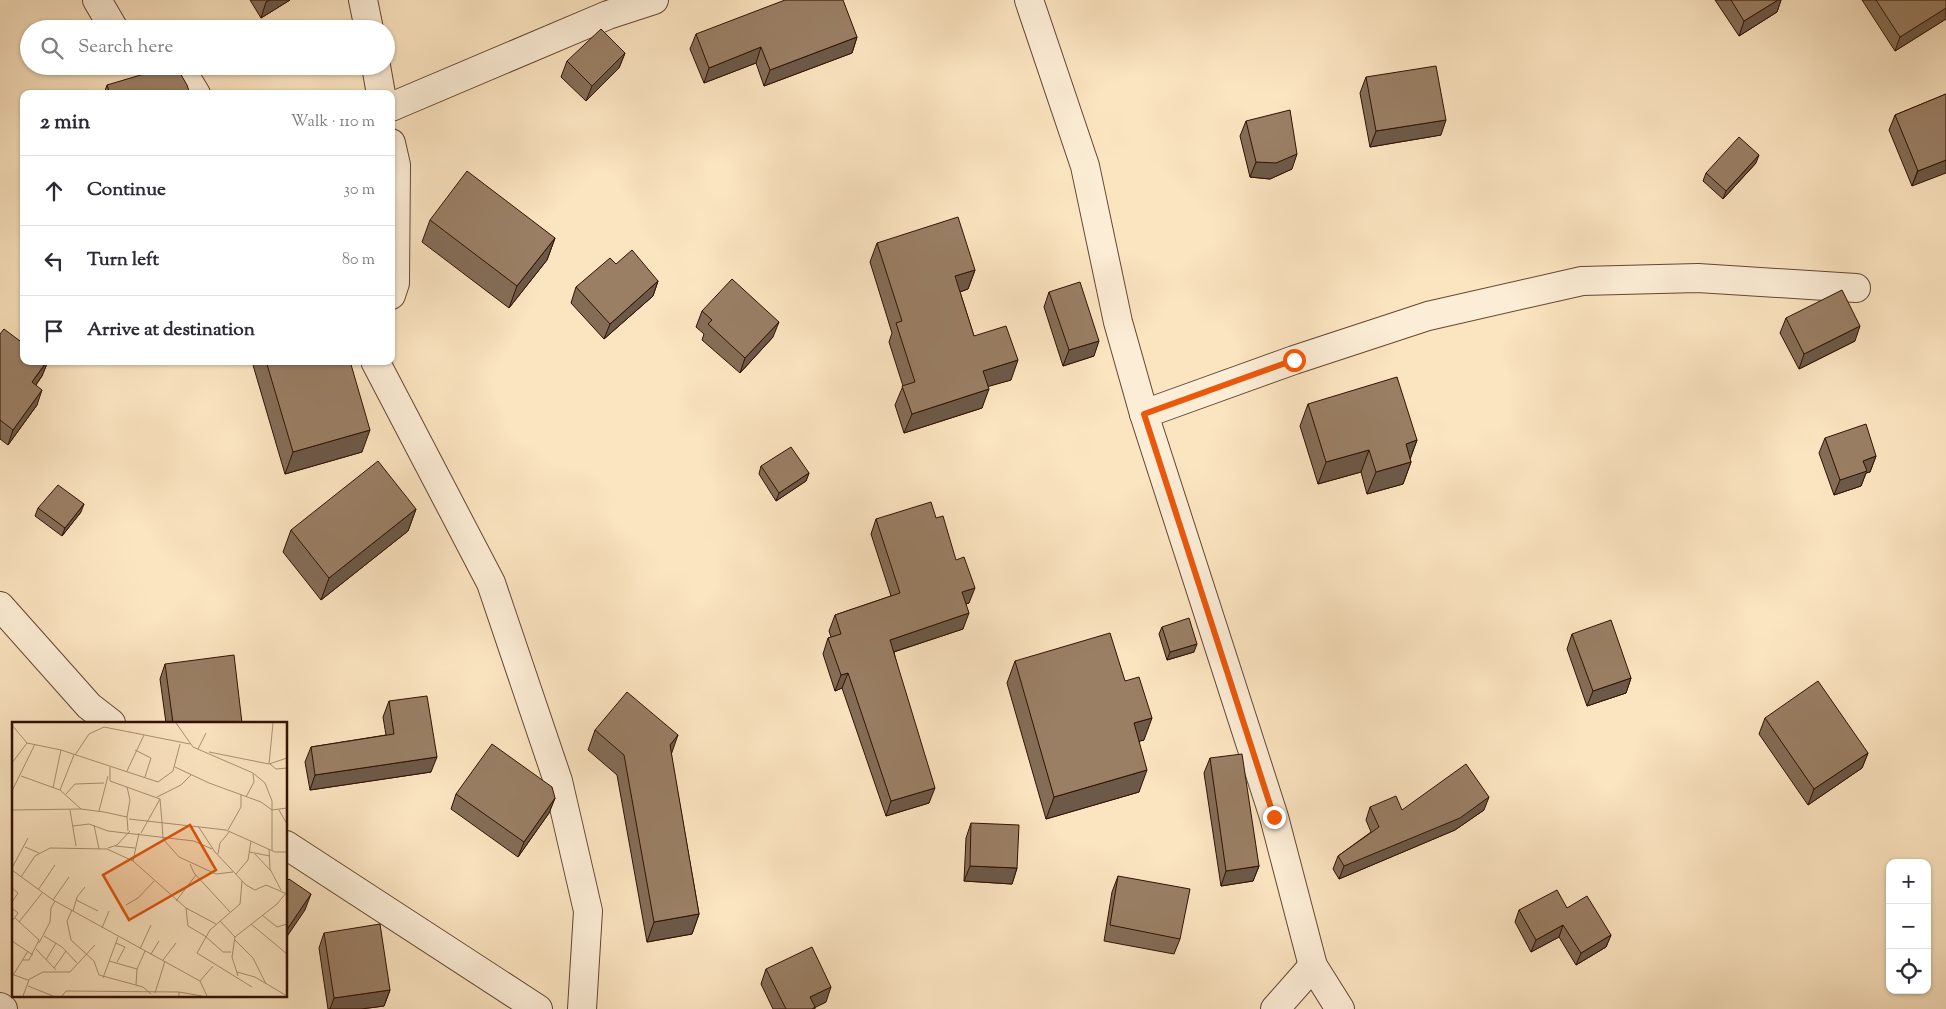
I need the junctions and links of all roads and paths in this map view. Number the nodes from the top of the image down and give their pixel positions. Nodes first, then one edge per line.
1 (97, 0) edge
2 (363, 0) edge
3 (654, 0) edge
4 (1029, 0) edge
5 (109, 20) edge
6 (367, 20) edge
7 (184, 75) edge
8 (378, 75) edge
9 (194, 90) edge
10 (381, 90) edge
11 (395, 105) edge
12 (395, 169) edge
13 (395, 283) edge
14 (1856, 288) dead end
15 (377, 365) edge
16 (1144, 414) junction
17 (0, 606) edge
18 (111, 722) edge
19 (288, 846) edge
20 (1314, 966) junction
21 (0, 1007) edge
22 (3, 1009) edge
23 (538, 1009) edge
24 (582, 1009) edge
25 (1274, 1009) edge
26 (1340, 1009) edge

1 - 5 street
2 - 6 street
3 - 11 street
4 - 16 street
7 - 9 street
8 - 10 street
12 - 13 street
14 - 16 street
15 - 24 street
16 - 20 street
17 - 18 street
19 - 23 street
20 - 25 street
20 - 26 street
21 - 22 street

